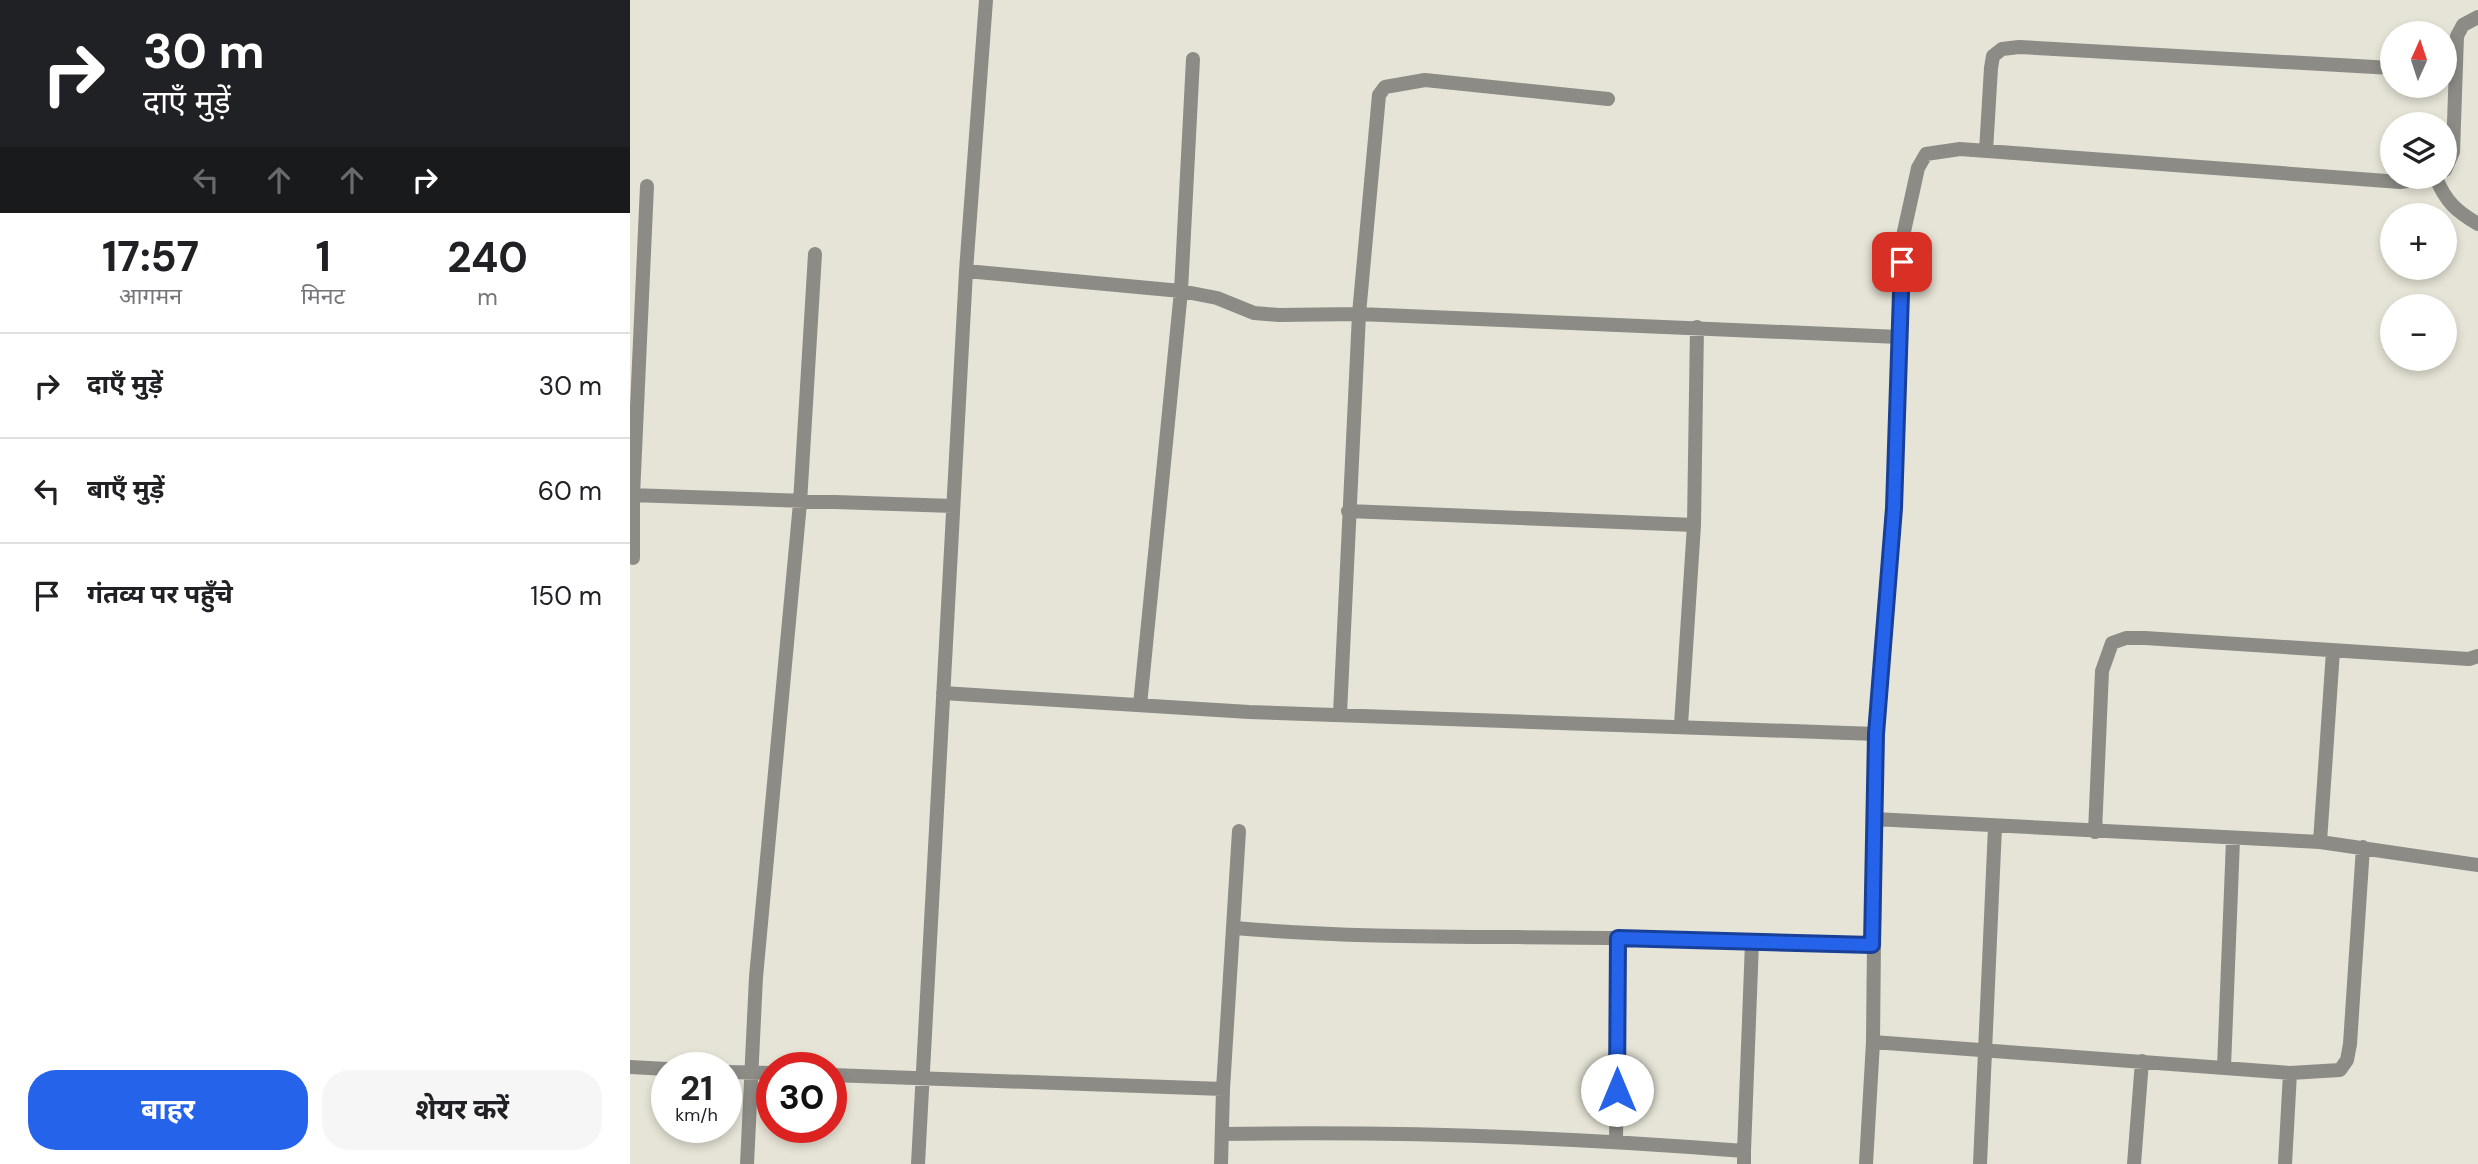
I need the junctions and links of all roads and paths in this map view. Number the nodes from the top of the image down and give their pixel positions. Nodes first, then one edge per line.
1 (986, 0) edge
2 (2478, 17) edge
3 (2457, 36) edge
4 (1193, 59) dead end
5 (2380, 67) edge
6 (1608, 99) dead end
7 (1986, 151) junction
8 (2380, 181) edge
9 (648, 186) dead end
10 (2443, 189) edge
11 (2478, 225) edge
12 (815, 254) dead end
13 (966, 271) junction
14 (1181, 291) junction
15 (1359, 314) junction
16 (1698, 327) junction
17 (1899, 337) junction
18 (631, 496) edge
19 (800, 503) junction
20 (953, 506) junction
21 (1348, 511) junction
22 (1694, 525) junction
23 (633, 558) dead end
24 (2333, 651) junction
25 (2478, 656) edge
26 (943, 693) junction
27 (1140, 705) junction
28 (1340, 714) junction
29 (1681, 725) junction
30 (1876, 734) junction
31 (1874, 820) junction
32 (1995, 827) junction
33 (1239, 831) dead end
34 (2095, 832) junction
35 (2233, 840) junction
36 (2320, 842) junction
37 (2362, 847) junction
38 (2478, 865) edge
39 (1235, 928) junction
40 (1618, 938) junction
41 (1752, 942) junction
42 (1872, 945) junction
43 (1873, 1042) junction
44 (1986, 1048) junction
45 (2142, 1061) junction
46 (630, 1067) edge
47 (2224, 1067) junction
48 (651, 1068) edge
49 (742, 1073) edge
50 (751, 1073) junction
51 (756, 1073) edge
52 (2290, 1073) junction
53 (847, 1076) edge
54 (922, 1078) junction
55 (1223, 1089) junction
56 (1222, 1134) junction
57 (1616, 1141) junction
58 (1744, 1157) edge
59 (747, 1164) edge
60 (918, 1164) edge
61 (1221, 1164) edge
62 (1866, 1164) edge
63 (1980, 1164) edge
64 (2134, 1164) edge
65 (2285, 1164) edge

1 - 13 street
2 - 3 street
4 - 14 street
5 - 7 street
6 - 15 street
7 - 8 street
7 - 17 street
9 - 18 street
10 - 11 street
12 - 19 street
13 - 14 street
13 - 20 street
14 - 15 street
14 - 27 street
15 - 16 street
15 - 21 street
16 - 17 street
16 - 22 street
17 - 30 street
18 - 19 street
18 - 23 street
19 - 20 street
19 - 50 street
20 - 26 street
21 - 22 street
21 - 28 street
22 - 29 street
24 - 25 street
24 - 34 street
24 - 36 street
26 - 27 street
26 - 54 street
27 - 28 street
28 - 29 street
29 - 30 street
30 - 31 street
31 - 32 street
31 - 42 street
32 - 34 street
32 - 44 street
33 - 39 street
34 - 35 street
35 - 36 street
35 - 47 street
36 - 37 street
37 - 38 street
37 - 52 street
39 - 40 street
39 - 55 street
40 - 41 street
40 - 57 street
41 - 42 street
41 - 58 street
42 - 43 street
43 - 44 street
43 - 62 street
44 - 45 street
44 - 63 street
45 - 47 street
45 - 64 street
46 - 48 street
47 - 52 street
49 - 50 street
50 - 51 street
50 - 59 street
52 - 65 street
53 - 54 street
54 - 55 street
54 - 60 street
55 - 56 street
56 - 57 street
56 - 61 street
57 - 58 street

